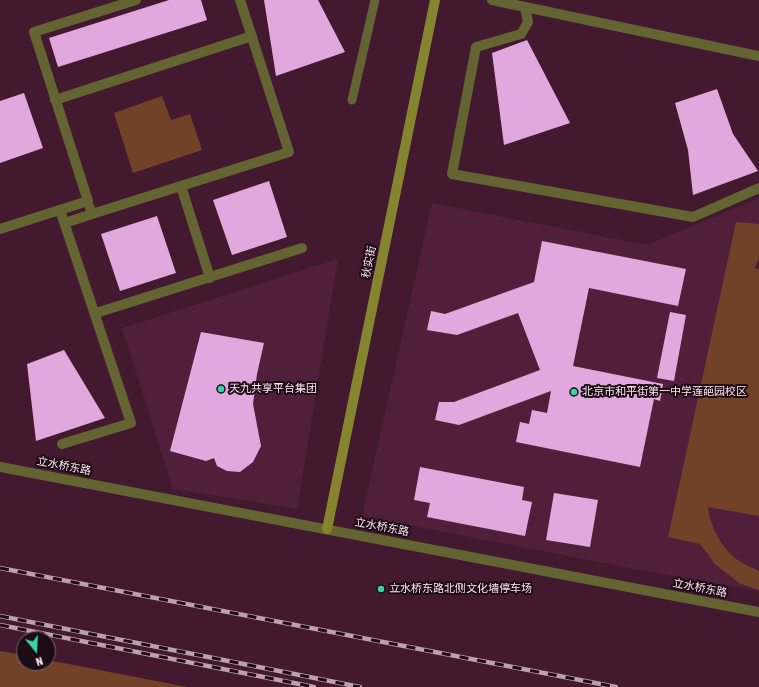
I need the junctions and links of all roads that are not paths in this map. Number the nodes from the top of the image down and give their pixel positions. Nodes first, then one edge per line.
1 (136, 0) edge
2 (240, 0) edge
3 (375, 0) edge
4 (435, 0) edge
5 (492, 0) edge
6 (510, 2) edge
7 (525, 7) junction
8 (252, 36) junction
9 (759, 56) edge
10 (56, 100) junction
11 (352, 100) dead end
12 (181, 186) junction
13 (759, 188) edge
14 (88, 201) junction
15 (60, 210) junction
16 (92, 214) junction
17 (65, 223) junction
18 (0, 229) edge
19 (302, 248) dead end
20 (210, 278) junction
21 (96, 314) junction
22 (62, 444) dead end
23 (0, 467) edge
24 (327, 529) junction
25 (759, 612) edge

1 - 10 street
2 - 8 street
3 - 11 lane
4 - 24 street, 秋实街
5 - 6 street
6 - 7 street
7 - 9 street
7 - 13 street
8 - 10 street
8 - 12 street
10 - 14 street
12 - 16 street
12 - 20 street
14 - 15 street
14 - 16 street
15 - 17 street
15 - 18 street
16 - 17 street
17 - 21 street
19 - 20 street
20 - 21 street
21 - 22 street
23 - 24 street, 立水桥东路
24 - 25 street, 立水桥东路

